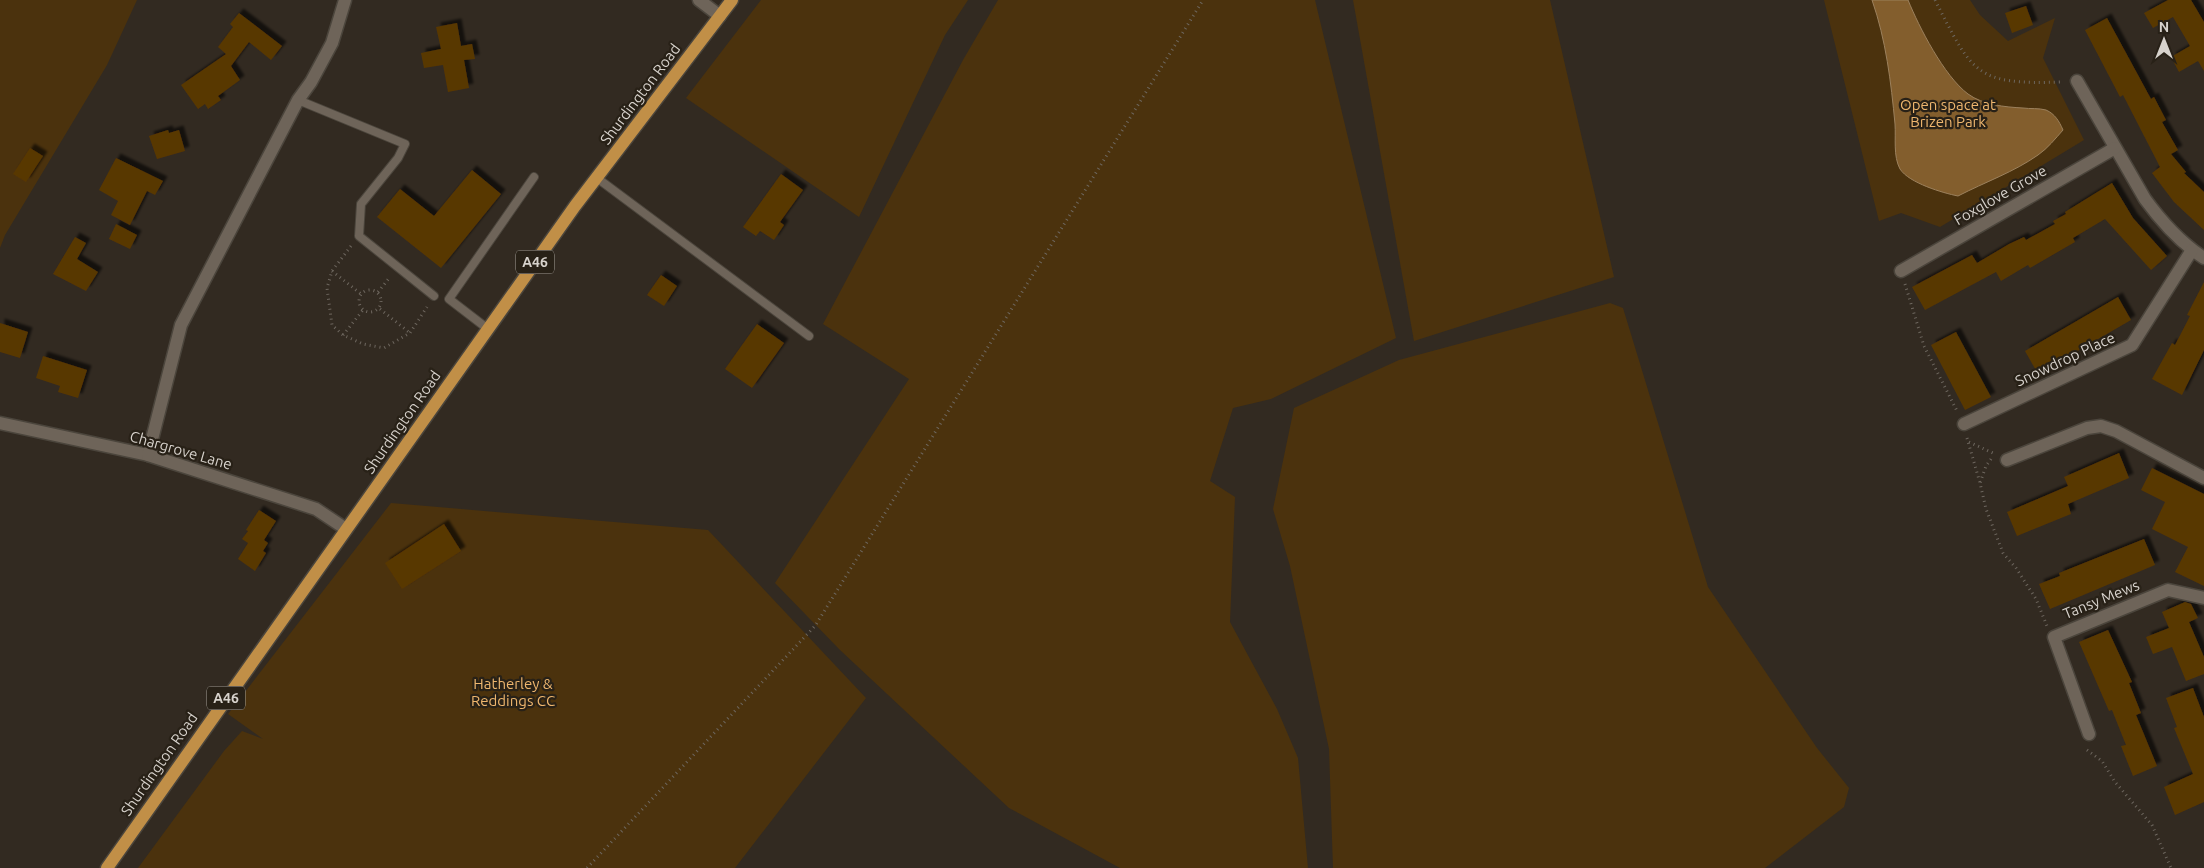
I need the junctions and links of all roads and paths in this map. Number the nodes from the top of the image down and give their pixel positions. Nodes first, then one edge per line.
1 (345, 0) edge
2 (699, 0) edge
3 (732, 0) edge
4 (1203, 0) edge
5 (1935, 0) edge
6 (720, 16) junction
7 (2078, 81) joint
8 (298, 100) junction
9 (2115, 148) junction
10 (534, 177) dead end
11 (597, 178) junction
12 (359, 236) junction
13 (2192, 250) junction
14 (2204, 258) edge
15 (398, 268) junction
16 (332, 271) junction
17 (1901, 271) joint
18 (378, 292) junction
19 (361, 294) junction
20 (434, 296) joint
21 (380, 308) junction
22 (363, 310) junction
23 (488, 328) junction
24 (410, 333) junction
25 (343, 335) junction
26 (810, 336) dead end
27 (0, 423) edge
28 (1964, 424) junction
29 (1968, 442) junction
30 (148, 455) junction
31 (2001, 455) junction
32 (2204, 478) edge
33 (1980, 483) junction
34 (346, 529) junction
35 (2204, 598) edge
36 (2054, 637) junction
37 (2089, 734) dead end
38 (2080, 745) dead end
39 (106, 868) edge
40 (586, 868) edge
41 (2171, 868) edge

1 - 8 street
2 - 6 street
3 - 6 main road, Shurdington Road / A46
4 - 40 path
5 - 7 path
6 - 11 main road, Shurdington Road / A46
7 - 9 street
8 - 12 lane
8 - 30 street
9 - 13 street
9 - 17 street, Foxglove Grove
10 - 23 lane
11 - 23 main road, Shurdington Road / A46
11 - 26 lane
12 - 15 lane
12 - 16 path
13 - 14 street
13 - 28 street, Snowdrop Place
15 - 18 path
15 - 20 lane
16 - 19 path
16 - 25 path
17 - 28 path
18 - 19 path
18 - 21 path
19 - 22 path
20 - 24 path
21 - 22 path
21 - 24 path
22 - 25 path
23 - 34 main road, Shurdington Road / A46
24 - 25 path
27 - 30 street, Chargrove Lane
28 - 29 path
29 - 31 path
29 - 33 path
30 - 34 street, Chargrove Lane
31 - 32 street
31 - 33 path
33 - 36 path
34 - 39 main road, Shurdington Road / A46
35 - 36 street, Tansy Mews
36 - 37 street, Tansy Mews
38 - 41 path

